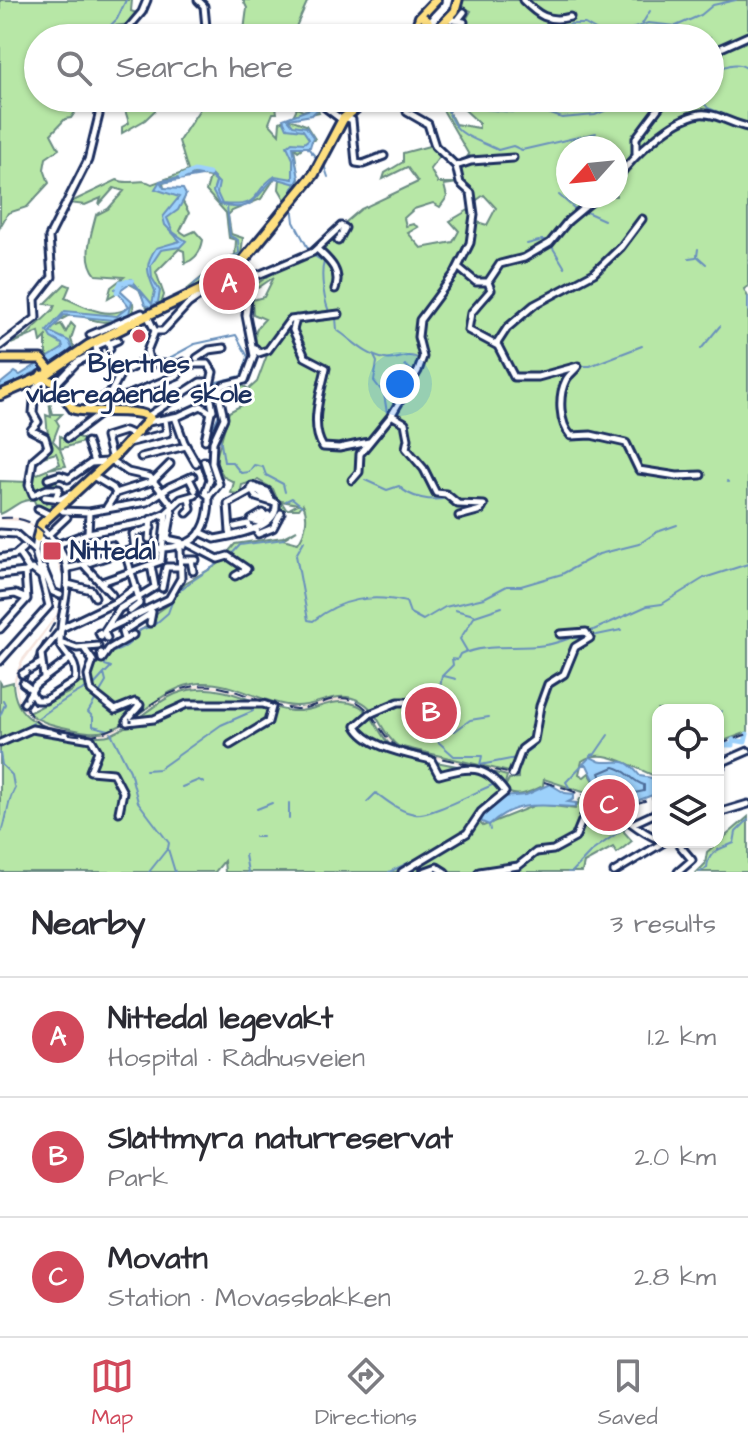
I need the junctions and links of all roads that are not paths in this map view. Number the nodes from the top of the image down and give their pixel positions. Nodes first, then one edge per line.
1 (147, 0) edge
2 (198, 0) edge
3 (438, 0) edge
4 (458, 0) edge
5 (523, 0) edge
6 (464, 12) dead end
7 (570, 17) dead end
8 (453, 22) junction
9 (464, 22) dead end
10 (132, 24) edge
11 (205, 24) edge
12 (424, 24) edge
13 (434, 24) edge
14 (447, 24) edge
15 (748, 36) edge
16 (724, 47) edge
17 (99, 112) edge
18 (334, 112) edge
19 (349, 112) edge
20 (407, 112) edge
21 (656, 112) edge
22 (342, 117) junction
23 (748, 127) edge
24 (636, 154) junction
25 (384, 156) dead end
26 (513, 158) dead end
27 (628, 164) edge
28 (456, 166) junction
29 (584, 208) edge
30 (642, 219) dead end
31 (338, 241) dead end
32 (317, 249) junction
33 (243, 263) junction
34 (458, 267) junction
35 (250, 278) junction
36 (488, 282) junction
37 (230, 289) dead end
38 (335, 289) dead end
39 (339, 314) dead end
40 (296, 319) junction
41 (150, 322) junction
42 (90, 335) dead end
43 (118, 340) dead end
44 (251, 342) junction
45 (496, 345) junction
46 (0, 346) edge
47 (218, 351) dead end
48 (0, 359) edge
49 (149, 359) junction
50 (189, 361) junction
51 (46, 372) junction
52 (210, 382) junction
53 (55, 385) junction
54 (111, 392) junction
55 (0, 395) edge
56 (83, 412) junction
57 (211, 412) junction
58 (101, 413) junction
59 (392, 415) junction
60 (175, 417) junction
61 (148, 419) junction
62 (165, 420) junction
63 (135, 436) junction
64 (68, 438) dead end
65 (205, 440) dead end
66 (87, 442) dead end
67 (369, 442) junction
68 (128, 443) junction
69 (186, 446) junction
70 (141, 457) dead end
71 (204, 461) dead end
72 (94, 462) junction
73 (112, 462) junction
74 (127, 462) dead end
75 (196, 463) dead end
76 (170, 464) dead end
77 (701, 475) dead end
78 (93, 476) junction
79 (48, 479) dead end
80 (154, 480) junction
81 (352, 480) dead end
82 (248, 491) junction
83 (74, 493) junction
84 (116, 493) junction
85 (162, 494) junction
86 (193, 494) junction
87 (209, 496) junction
88 (271, 500) junction
89 (59, 507) junction
90 (107, 507) junction
91 (38, 509) dead end
92 (171, 510) junction
93 (89, 512) junction
94 (187, 513) dead end
95 (281, 513) dead end
96 (266, 514) dead end
97 (48, 515) junction
98 (459, 516) dead end
99 (67, 517) dead end
100 (151, 519) junction
101 (251, 525) junction
102 (39, 526) junction
103 (151, 528) junction
104 (232, 529) junction
105 (200, 532) junction
106 (0, 533) edge
107 (88, 533) junction
108 (49, 534) junction
109 (37, 538) junction
110 (149, 539) dead end
111 (59, 544) junction
112 (112, 545) dead end
113 (184, 546) junction
114 (46, 547) dead end
115 (162, 548) junction
116 (35, 551) junction
117 (135, 551) junction
118 (125, 552) junction
119 (0, 558) edge
120 (66, 559) junction
121 (39, 562) junction
122 (181, 564) junction
123 (151, 565) junction
124 (85, 566) junction
125 (68, 568) junction
126 (27, 571) junction
127 (193, 571) dead end
128 (130, 573) junction
129 (0, 575) edge
130 (41, 576) junction
131 (235, 576) dead end
132 (102, 582) junction
133 (68, 584) junction
134 (136, 587) junction
135 (160, 587) junction
136 (60, 595) dead end
137 (112, 595) dead end
138 (0, 596) edge
139 (95, 597) dead end
140 (139, 597) junction
141 (27, 599) junction
142 (151, 610) junction
143 (130, 611) dead end
144 (150, 623) dead end
145 (0, 629) edge
146 (62, 629) junction
147 (560, 634) dead end
148 (133, 635) dead end
149 (124, 639) junction
150 (61, 644) junction
151 (98, 646) dead end
152 (84, 648) junction
153 (101, 653) dead end
154 (71, 658) junction
155 (0, 661) edge
156 (42, 662) junction
157 (22, 674) dead end
158 (44, 677) junction
159 (23, 683) dead end
160 (31, 691) junction
161 (414, 702) dead end
162 (24, 703) dead end
163 (0, 743) edge
164 (230, 745) dead end
165 (748, 751) edge
166 (724, 762) edge
167 (504, 791) junction
168 (748, 804) edge
169 (724, 811) edge
170 (119, 812) dead end
171 (652, 815) edge
172 (634, 823) junction
173 (652, 837) edge
174 (654, 848) edge
175 (683, 848) edge
176 (402, 872) edge
177 (423, 872) edge
178 (445, 872) edge
179 (479, 872) edge
180 (614, 872) edge
181 (678, 872) edge

1 - 10 street
2 - 11 street
3 - 12 highway
3 - 13 highway
4 - 8 main road
5 - 7 street
6 - 8 street
8 - 9 street
8 - 14 main road
15 - 16 street
17 - 46 street
18 - 22 street
19 - 22 highway
20 - 28 street
21 - 24 street
22 - 25 street
22 - 33 highway
23 - 24 street
24 - 27 street
26 - 28 street
28 - 34 street
29 - 36 street
30 - 45 street
31 - 32 street
32 - 35 street
32 - 38 street
33 - 35 street
33 - 37 street
33 - 41 highway
33 - 41 street
34 - 36 street
34 - 59 street
35 - 44 street
36 - 45 street
39 - 40 street
40 - 44 street
40 - 67 street
41 - 42 street
41 - 49 street
41 - 51 highway
43 - 53 street
44 - 87 street
45 - 77 street
47 - 50 street
48 - 51 main road
49 - 50 street
49 - 54 street
50 - 52 street
50 - 54 street
51 - 53 main road
51 - 55 highway
51 - 83 street
52 - 57 street
52 - 61 street
53 - 56 main road
54 - 56 street
56 - 58 main road
57 - 60 street
57 - 65 street
58 - 61 main road
58 - 64 street
59 - 67 street
59 - 98 street
60 - 62 street
60 - 69 street
61 - 62 street
61 - 63 main road
62 - 68 street
63 - 68 main road
63 - 73 street
66 - 72 street
67 - 81 street
68 - 73 main road
69 - 70 street
69 - 75 street
71 - 87 street
72 - 73 street
72 - 79 street
73 - 74 street
73 - 78 main road
73 - 80 street
76 - 80 street
78 - 83 main road
78 - 84 street
80 - 84 street
80 - 85 street
82 - 88 street
82 - 88 street
82 - 104 street
83 - 89 main road
84 - 90 street
85 - 86 street
85 - 90 street
85 - 92 street
86 - 92 street
86 - 94 street
87 - 105 street
88 - 101 street
89 - 93 street
89 - 97 main road
90 - 93 street
91 - 97 street
92 - 100 street
92 - 113 street
92 - 115 street
93 - 107 street
95 - 101 street
96 - 101 street
97 - 102 main road
99 - 108 street
100 - 103 street
100 - 107 street
101 - 104 street
102 - 108 street
102 - 109 main road
103 - 110 street
103 - 117 street
104 - 105 street
105 - 113 street
106 - 116 street
107 - 111 street
108 - 111 street
109 - 114 street
109 - 116 street
111 - 120 street
112 - 120 street
113 - 115 street
113 - 122 street
113 - 131 street
115 - 117 street
115 - 123 street
116 - 121 street
117 - 118 street
118 - 124 street
118 - 128 street
119 - 126 street
120 - 125 street
121 - 130 street
121 - 136 street
122 - 127 street
122 - 135 street
122 - 142 street
123 - 128 street
123 - 135 street
124 - 125 street
124 - 132 street
125 - 133 street
126 - 129 street
126 - 130 street
126 - 141 street
128 - 132 street
128 - 134 street
130 - 155 street
132 - 137 street
133 - 139 street
133 - 146 street
134 - 140 street
134 - 146 street
135 - 140 street
138 - 141 street
140 - 142 street
140 - 143 street
141 - 145 street
142 - 144 street
142 - 149 street
146 - 150 street
146 - 156 street
147 - 167 street
148 - 149 street
149 - 153 street
150 - 152 street
150 - 154 street
151 - 152 street
152 - 164 street
154 - 158 street
154 - 160 street
156 - 157 street
156 - 158 street
158 - 160 street
159 - 160 street
160 - 162 street
161 - 167 street
163 - 170 street
165 - 166 street
167 - 176 street
168 - 169 street
171 - 172 street
172 - 173 street
172 - 179 street
174 - 180 street
175 - 181 street
177 - 178 street

